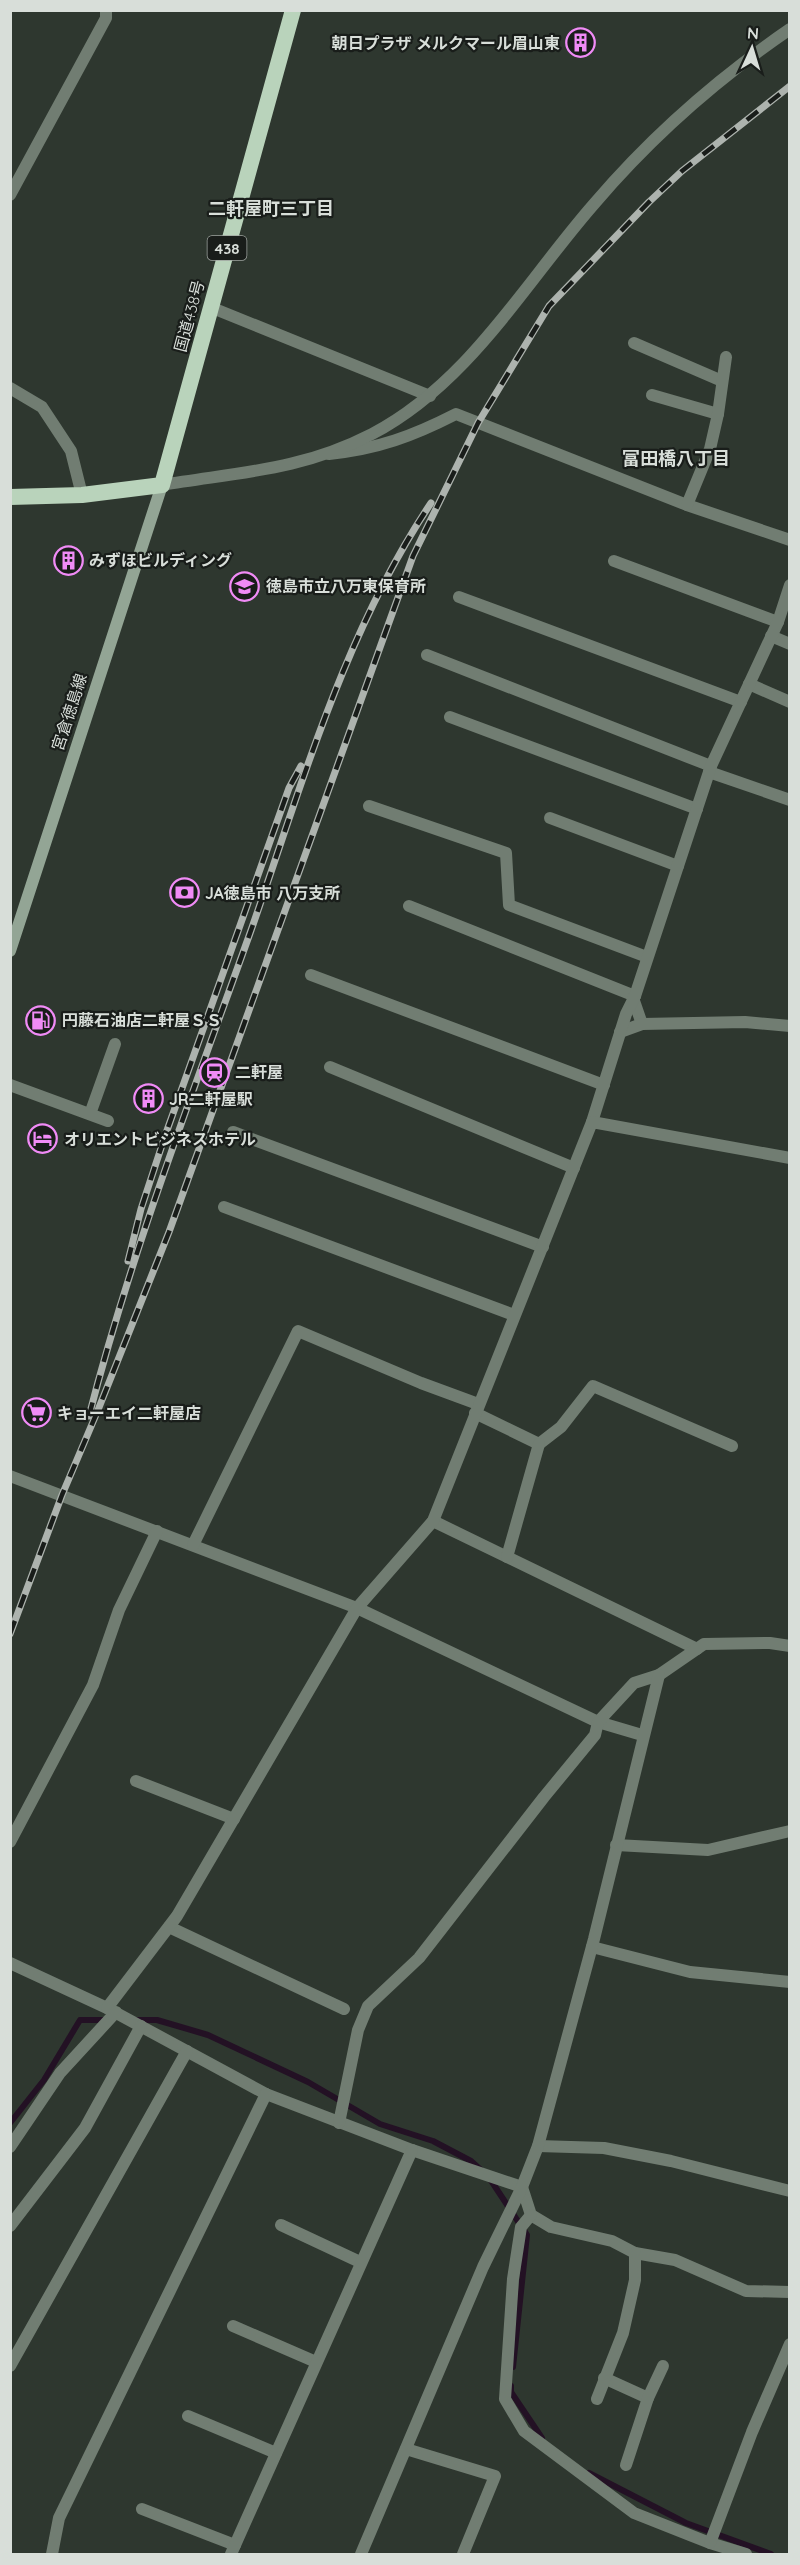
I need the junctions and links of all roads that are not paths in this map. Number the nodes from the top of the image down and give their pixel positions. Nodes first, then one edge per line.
1 (106, 10) edge
2 (293, 10) edge
3 (789, 29) edge
4 (10, 195) edge
5 (210, 307) junction
6 (634, 343) dead end
7 (726, 357) dead end
8 (722, 381) junction
9 (10, 388) edge
10 (652, 395) dead end
11 (430, 396) junction
12 (718, 414) junction
13 (323, 455) junction
14 (162, 485) junction
15 (82, 495) junction
16 (10, 497) edge
17 (687, 505) junction
18 (789, 540) edge
19 (614, 561) dead end
20 (788, 592) edge
21 (459, 597) dead end
22 (778, 622) junction
23 (771, 636) junction
24 (789, 644) edge
25 (427, 656) dead end
26 (749, 684) junction
27 (741, 702) junction
28 (789, 702) edge
29 (450, 717) dead end
30 (710, 769) junction
31 (789, 800) edge
32 (369, 806) dead end
33 (697, 808) junction
34 (550, 818) dead end
35 (678, 866) junction
36 (409, 906) dead end
37 (10, 951) edge
38 (647, 957) junction
39 (310, 975) dead end
40 (634, 997) junction
41 (642, 1024) junction
42 (789, 1026) edge
43 (620, 1032) junction
44 (115, 1044) dead end
45 (330, 1067) dead end
46 (10, 1085) edge
47 (604, 1085) junction
48 (90, 1114) junction
49 (108, 1121) dead end
50 (592, 1122) junction
51 (233, 1132) dead end
52 (789, 1158) edge
53 (574, 1168) junction
54 (224, 1207) dead end
55 (543, 1247) junction
56 (514, 1315) junction
57 (477, 1408) junction
58 (539, 1444) junction
59 (732, 1446) dead end
60 (10, 1476) edge
61 (433, 1521) junction
62 (157, 1531) junction
63 (193, 1545) junction
64 (507, 1557) junction
65 (357, 1608) junction
66 (789, 1646) edge
67 (697, 1649) junction
68 (658, 1675) junction
69 (598, 1722) junction
70 (642, 1735) junction
71 (136, 1781) dead end
72 (234, 1819) junction
73 (789, 1830) edge
74 (10, 1842) edge
75 (616, 1845) junction
76 (169, 1927) junction
77 (592, 1947) junction
78 (10, 1963) edge
79 (789, 1982) edge
80 (344, 2009) dead end
81 (112, 2010) junction
82 (141, 2026) junction
83 (187, 2051) junction
84 (266, 2094) junction
85 (339, 2123) junction
86 (538, 2146) junction
87 (10, 2147) edge
88 (412, 2150) junction
89 (522, 2187) junction
90 (789, 2191) edge
91 (531, 2215) junction
92 (281, 2225) dead end
93 (10, 2226) edge
94 (635, 2253) junction
95 (360, 2262) junction
96 (789, 2292) edge
97 (233, 2326) dead end
98 (789, 2343) edge
99 (316, 2362) junction
100 (10, 2366) edge
101 (663, 2366) dead end
102 (604, 2378) junction
103 (648, 2398) junction
104 (597, 2399) dead end
105 (188, 2416) dead end
106 (406, 2450) junction
107 (276, 2453) junction
108 (626, 2465) dead end
109 (142, 2509) dead end
110 (710, 2543) junction
111 (233, 2550) edge
112 (52, 2554) edge
113 (361, 2554) edge
114 (463, 2554) edge
115 (746, 2554) edge

1 - 4 street
2 - 5 highway, 国道438号 / 438
3 - 11 street
5 - 11 street
5 - 14 highway, 国道438号 / 438
6 - 8 street
7 - 8 street
8 - 12 street
9 - 15 street
10 - 12 street
11 - 13 street
12 - 17 street
13 - 14 street
13 - 17 street
14 - 15 highway
14 - 37 main road, 宮倉徳島線
15 - 16 highway
17 - 18 street
19 - 22 street
20 - 22 street
21 - 27 street
22 - 23 street
23 - 24 street
23 - 26 street
25 - 30 street
26 - 27 street
26 - 28 street
27 - 30 street
29 - 33 street
30 - 31 street
30 - 33 street
32 - 38 street
33 - 35 street
34 - 35 street
35 - 38 street
36 - 40 street
38 - 40 street
39 - 47 street
40 - 41 street
40 - 43 street
41 - 42 street
41 - 43 street
43 - 47 street
44 - 48 street
45 - 53 street
46 - 48 street
47 - 50 street
48 - 49 street
50 - 52 street
50 - 53 street
51 - 55 street
53 - 55 street
54 - 56 street
55 - 56 street
56 - 57 street
57 - 58 street
57 - 61 street
57 - 63 street
58 - 59 street
58 - 64 street
60 - 62 street
61 - 64 street
61 - 65 street
62 - 63 street
62 - 74 street
63 - 65 street
64 - 67 street
65 - 69 street
65 - 72 street
66 - 67 street
67 - 68 street
68 - 69 street
68 - 70 street
69 - 70 street
69 - 85 street
70 - 75 street
71 - 72 street
72 - 76 street
73 - 75 street
75 - 77 street
76 - 80 street
76 - 81 street
77 - 79 street
77 - 86 street
78 - 81 street
81 - 82 street
81 - 87 street
82 - 83 street
82 - 93 street
83 - 84 street
83 - 100 street
84 - 85 street
84 - 112 street
85 - 88 street
86 - 89 street
86 - 90 street
88 - 89 street
88 - 95 street
89 - 91 street
89 - 106 street
91 - 94 street
91 - 110 street
92 - 95 street
94 - 96 street
94 - 102 street
95 - 99 street
97 - 99 street
98 - 110 street
99 - 107 street
101 - 103 street
102 - 103 street
102 - 104 street
103 - 108 street
105 - 107 street
106 - 113 street
106 - 114 street
107 - 111 street
109 - 111 street
110 - 115 street

